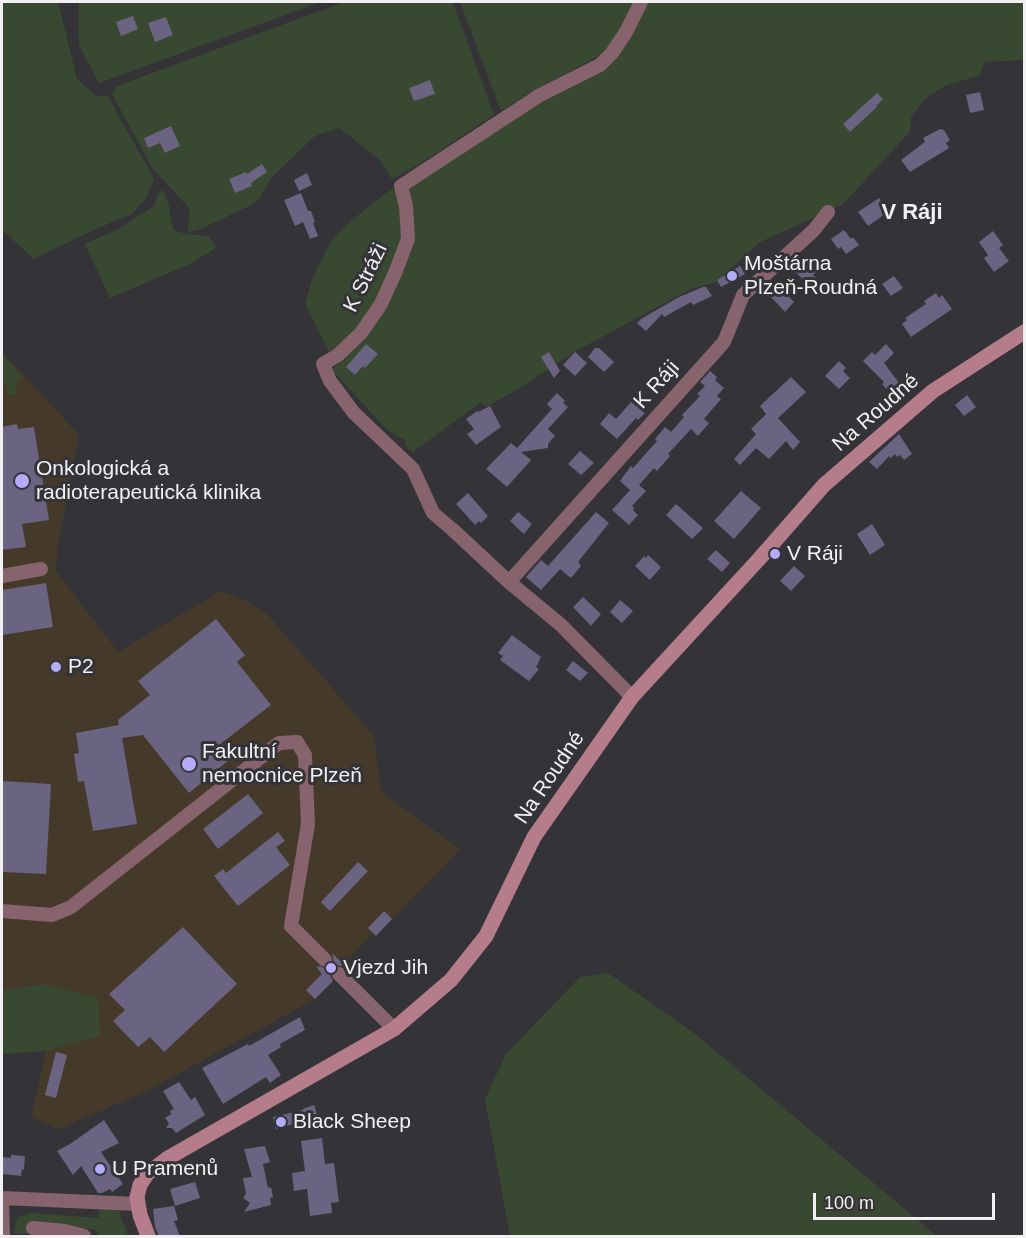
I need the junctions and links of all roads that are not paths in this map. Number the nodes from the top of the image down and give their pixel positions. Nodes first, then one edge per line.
1 (641, 2) edge
2 (828, 212) dead end
3 (1024, 332) edge
4 (41, 569) dead end
5 (2, 576) edge
6 (509, 582) junction
7 (632, 697) junction
8 (2, 911) edge
9 (325, 960) dead end
10 (339, 974) dead end
11 (394, 1029) junction
12 (2, 1198) edge
13 (137, 1204) junction
14 (33, 1228) dead end
15 (3, 1236) edge
16 (84, 1236) edge
17 (148, 1236) edge

1 - 6 street, K Stráži
2 - 6 street, K Ráji
3 - 7 street, Na Roudné
4 - 5 street
6 - 7 street, K Stráži
7 - 11 street, Na Roudné
8 - 9 street
10 - 11 street
11 - 13 street, Na Roudné
12 - 13 street
12 - 15 street
13 - 17 street
14 - 16 street

